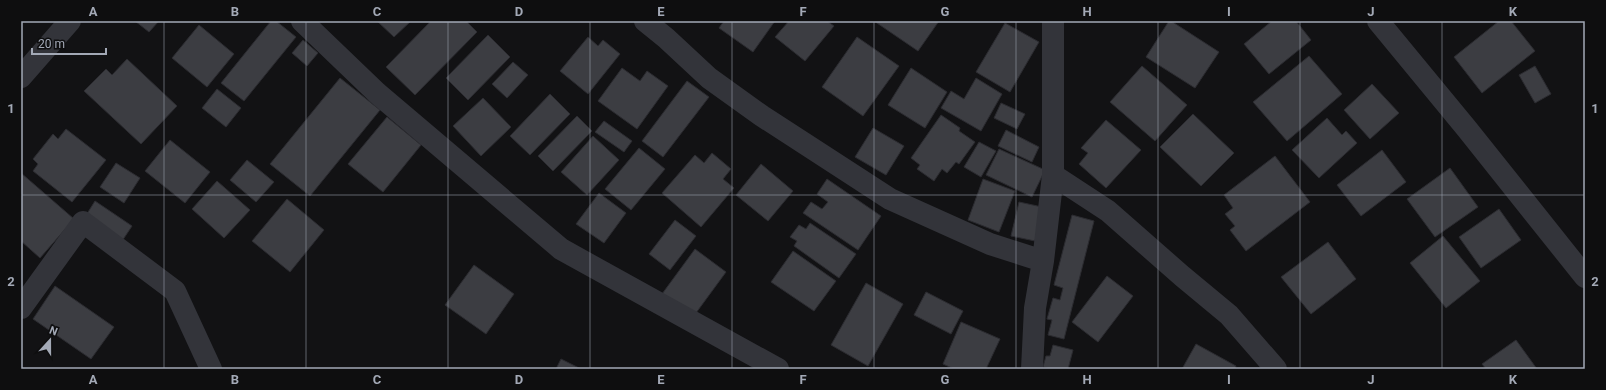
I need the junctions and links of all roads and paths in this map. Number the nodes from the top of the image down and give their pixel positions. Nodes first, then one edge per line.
1 (70, 21) edge
2 (302, 21) edge
3 (645, 21) edge
4 (1052, 21) edge
5 (1378, 21) edge
6 (21, 78) edge
7 (1053, 175) junction
8 (1043, 261) junction
9 (1585, 277) edge
10 (21, 308) edge
11 (211, 369) edge
12 (778, 369) edge
13 (1032, 369) edge
14 (1276, 369) edge

1 - 6 street
2 - 12 street
3 - 8 street
4 - 7 street
5 - 9 street
7 - 8 street
7 - 14 street
8 - 13 street
10 - 11 street

